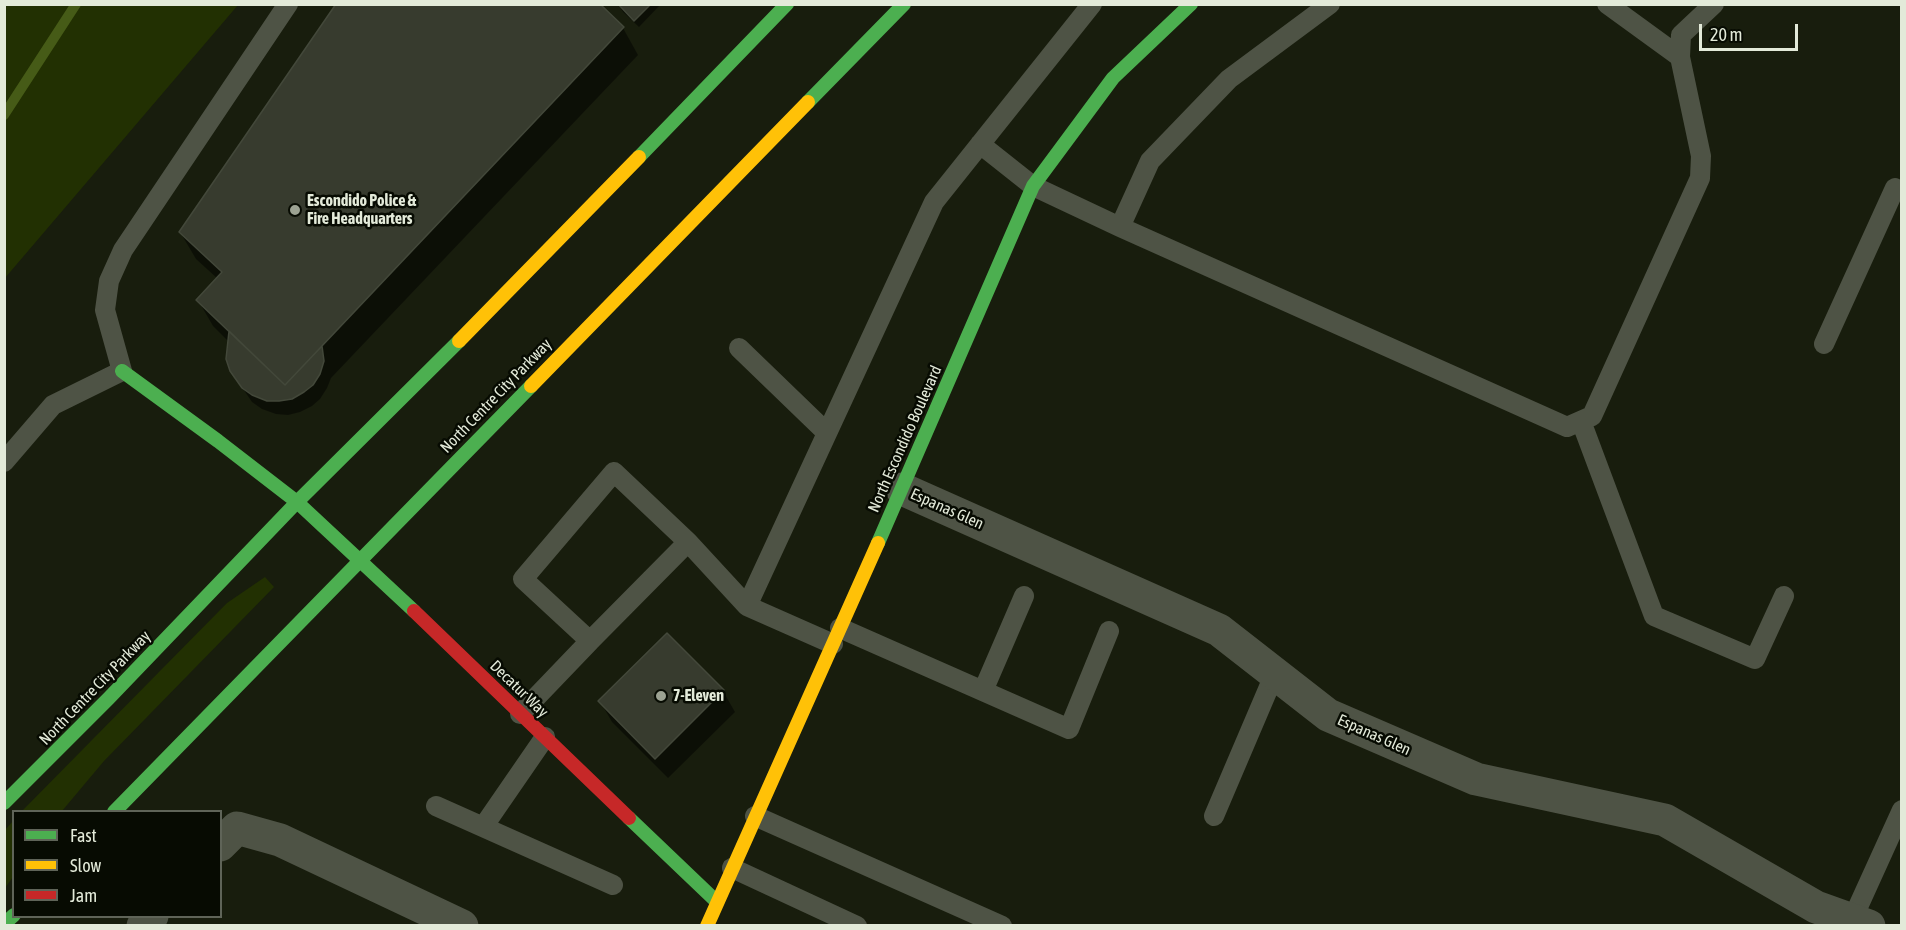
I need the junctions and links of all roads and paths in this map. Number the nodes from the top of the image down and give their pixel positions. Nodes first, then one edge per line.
1 (288, 4) edge
2 (787, 4) edge
3 (904, 4) edge
4 (1092, 4) edge
5 (1191, 4) edge
6 (1330, 4) edge
7 (1607, 4) edge
8 (1714, 4) edge
9 (1680, 57) junction
10 (980, 144) junction
11 (1899, 184) edge
12 (1033, 186) junction
13 (1120, 227) junction
14 (1824, 344) dead end
15 (739, 348) dead end
16 (122, 371) junction
17 (1581, 421) junction
18 (827, 433) junction
19 (4, 462) edge
20 (902, 489) junction
21 (297, 502) junction
22 (688, 542) junction
23 (359, 560) junction
24 (1024, 596) dead end
25 (1784, 596) dead end
26 (747, 606) junction
27 (1109, 632) dead end
28 (836, 636) junction
29 (590, 641) junction
30 (1275, 673) junction
31 (983, 691) junction
32 (520, 714) junction
33 (545, 737) junction
34 (4, 803) edge
35 (436, 806) dead end
36 (116, 810) edge
37 (1902, 810) edge
38 (755, 816) junction
39 (1214, 816) dead end
40 (483, 827) junction
41 (222, 843) edge
42 (732, 868) junction
43 (613, 885) dead end
44 (717, 902) junction
45 (1861, 923) edge
46 (462, 926) edge
47 (707, 926) edge
48 (857, 926) edge
49 (1002, 926) edge

1 - 16 lane
2 - 21 main road, North Centre City Parkway
3 - 23 main road, North Centre City Parkway
4 - 10 lane
5 - 12 main road, North Escondido Boulevard
6 - 13 lane
7 - 9 lane
8 - 9 lane
9 - 17 lane
10 - 12 lane
10 - 18 lane
11 - 14 lane
12 - 13 lane
12 - 20 main road, North Escondido Boulevard
13 - 17 lane
15 - 18 lane
16 - 19 lane
16 - 21 main road, Decatur Way
17 - 25 lane
18 - 26 lane
20 - 28 main road, North Escondido Boulevard
20 - 30 street, Espanas Glen
21 - 23 main road, Decatur Way
21 - 34 main road, North Centre City Parkway
22 - 26 lane
22 - 29 lane
22 - 29 lane
23 - 32 main road, Decatur Way
23 - 36 main road, North Centre City Parkway
24 - 31 lane
26 - 28 lane
27 - 31 lane
28 - 31 lane
28 - 38 main road, North Escondido Boulevard
29 - 32 lane
30 - 39 lane
30 - 45 street, Espanas Glen
32 - 33 main road, Decatur Way
33 - 40 lane
33 - 44 main road, Decatur Way
35 - 40 lane
37 - 45 lane
38 - 42 main road, North Escondido Boulevard
38 - 49 lane
40 - 43 lane
41 - 46 street
42 - 44 main road, North Escondido Boulevard
42 - 48 lane
44 - 47 main road, North Escondido Boulevard

